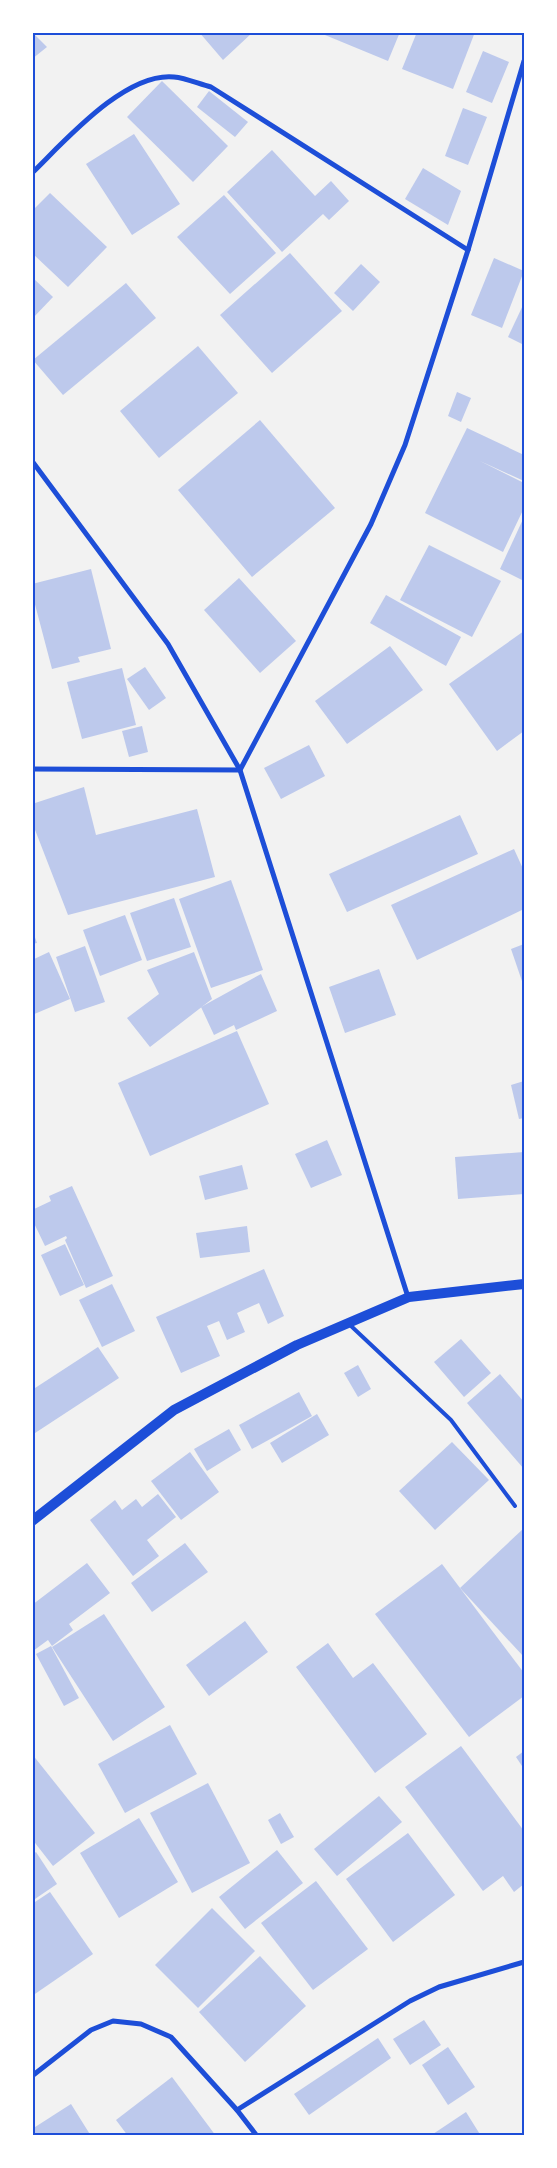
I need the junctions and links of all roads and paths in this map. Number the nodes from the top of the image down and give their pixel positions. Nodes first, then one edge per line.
1 (524, 61) edge
2 (32, 173) edge
3 (468, 250) junction
4 (32, 460) edge
5 (32, 769) edge
6 (240, 770) junction
7 (524, 1284) edge
8 (408, 1297) junction
9 (348, 1324) junction
10 (515, 1506) dead end
11 (32, 1521) edge
12 (524, 1962) edge
13 (32, 2076) edge
14 (237, 2110) junction
15 (257, 2136) edge

1 - 3 street
2 - 3 street
3 - 6 street
4 - 6 street
5 - 6 street
6 - 8 street
7 - 8 main road
8 - 9 main road
9 - 10 lane
9 - 11 main road
12 - 14 street
13 - 14 street
14 - 15 street

